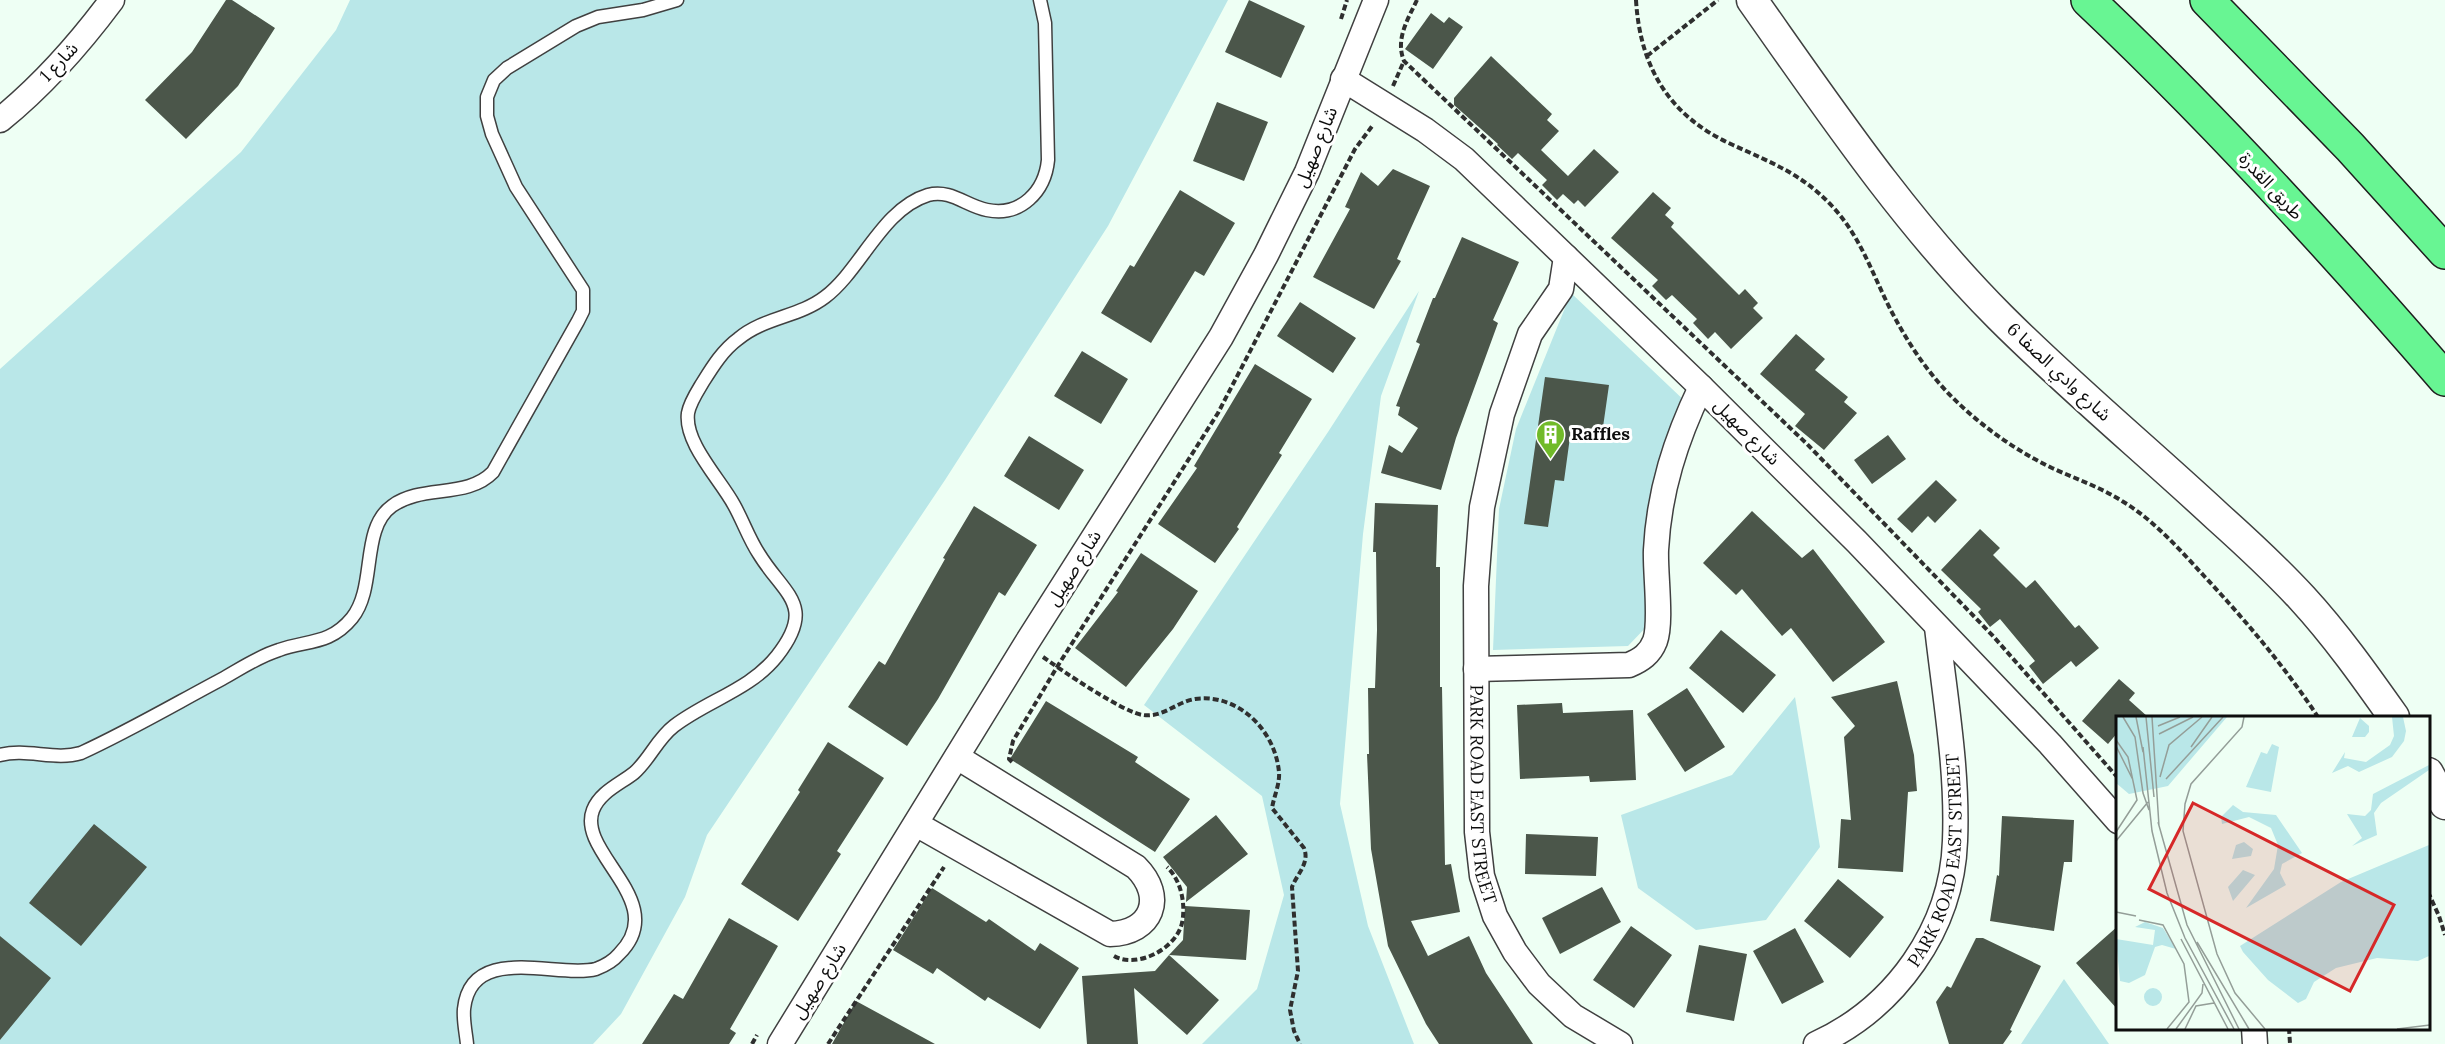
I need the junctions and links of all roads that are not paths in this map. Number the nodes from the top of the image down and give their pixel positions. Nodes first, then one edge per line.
1 (112, 0) edge
2 (677, 0) edge
3 (1040, 0) edge
4 (1376, 0) edge
5 (1752, 0) edge
6 (2088, 0) edge
7 (2207, 0) edge
8 (1343, 79) junction
9 (0, 120) edge
10 (2445, 252) edge
11 (1566, 257) junction
12 (2445, 380) edge
13 (1701, 387) junction
14 (1937, 627) junction
15 (1476, 669) junction
16 (2393, 716) edge
17 (0, 755) edge
18 (957, 757) junction
19 (2430, 777) edge
20 (2445, 804) edge
21 (2116, 819) edge
22 (916, 825) junction
23 (2254, 1029) edge
24 (467, 1044) edge
25 (780, 1044) edge
26 (1620, 1044) edge
27 (1816, 1044) edge
28 (2255, 1044) edge

1 - 9 street, شارع 1
2 - 17 lane
3 - 24 lane
4 - 8 street, شارع صهيل
5 - 16 street, شارع وادي الصفا 6
6 - 12 main road, طريق القدرة
7 - 10 main road
8 - 11 street, شارع صهيل
8 - 18 street, شارع صهيل
11 - 13 street, شارع صهيل
11 - 15 street, PARK ROAD EAST STREET
13 - 14 street, شارع صهيل
13 - 15 street, PARK ROAD EAST STREET
14 - 21 street, شارع صهيل
14 - 27 street, PARK ROAD EAST STREET
15 - 26 street, PARK ROAD EAST STREET
18 - 22 street, شارع صهيل
18 - 22 street
19 - 20 street
22 - 25 street, شارع صهيل
23 - 28 street

